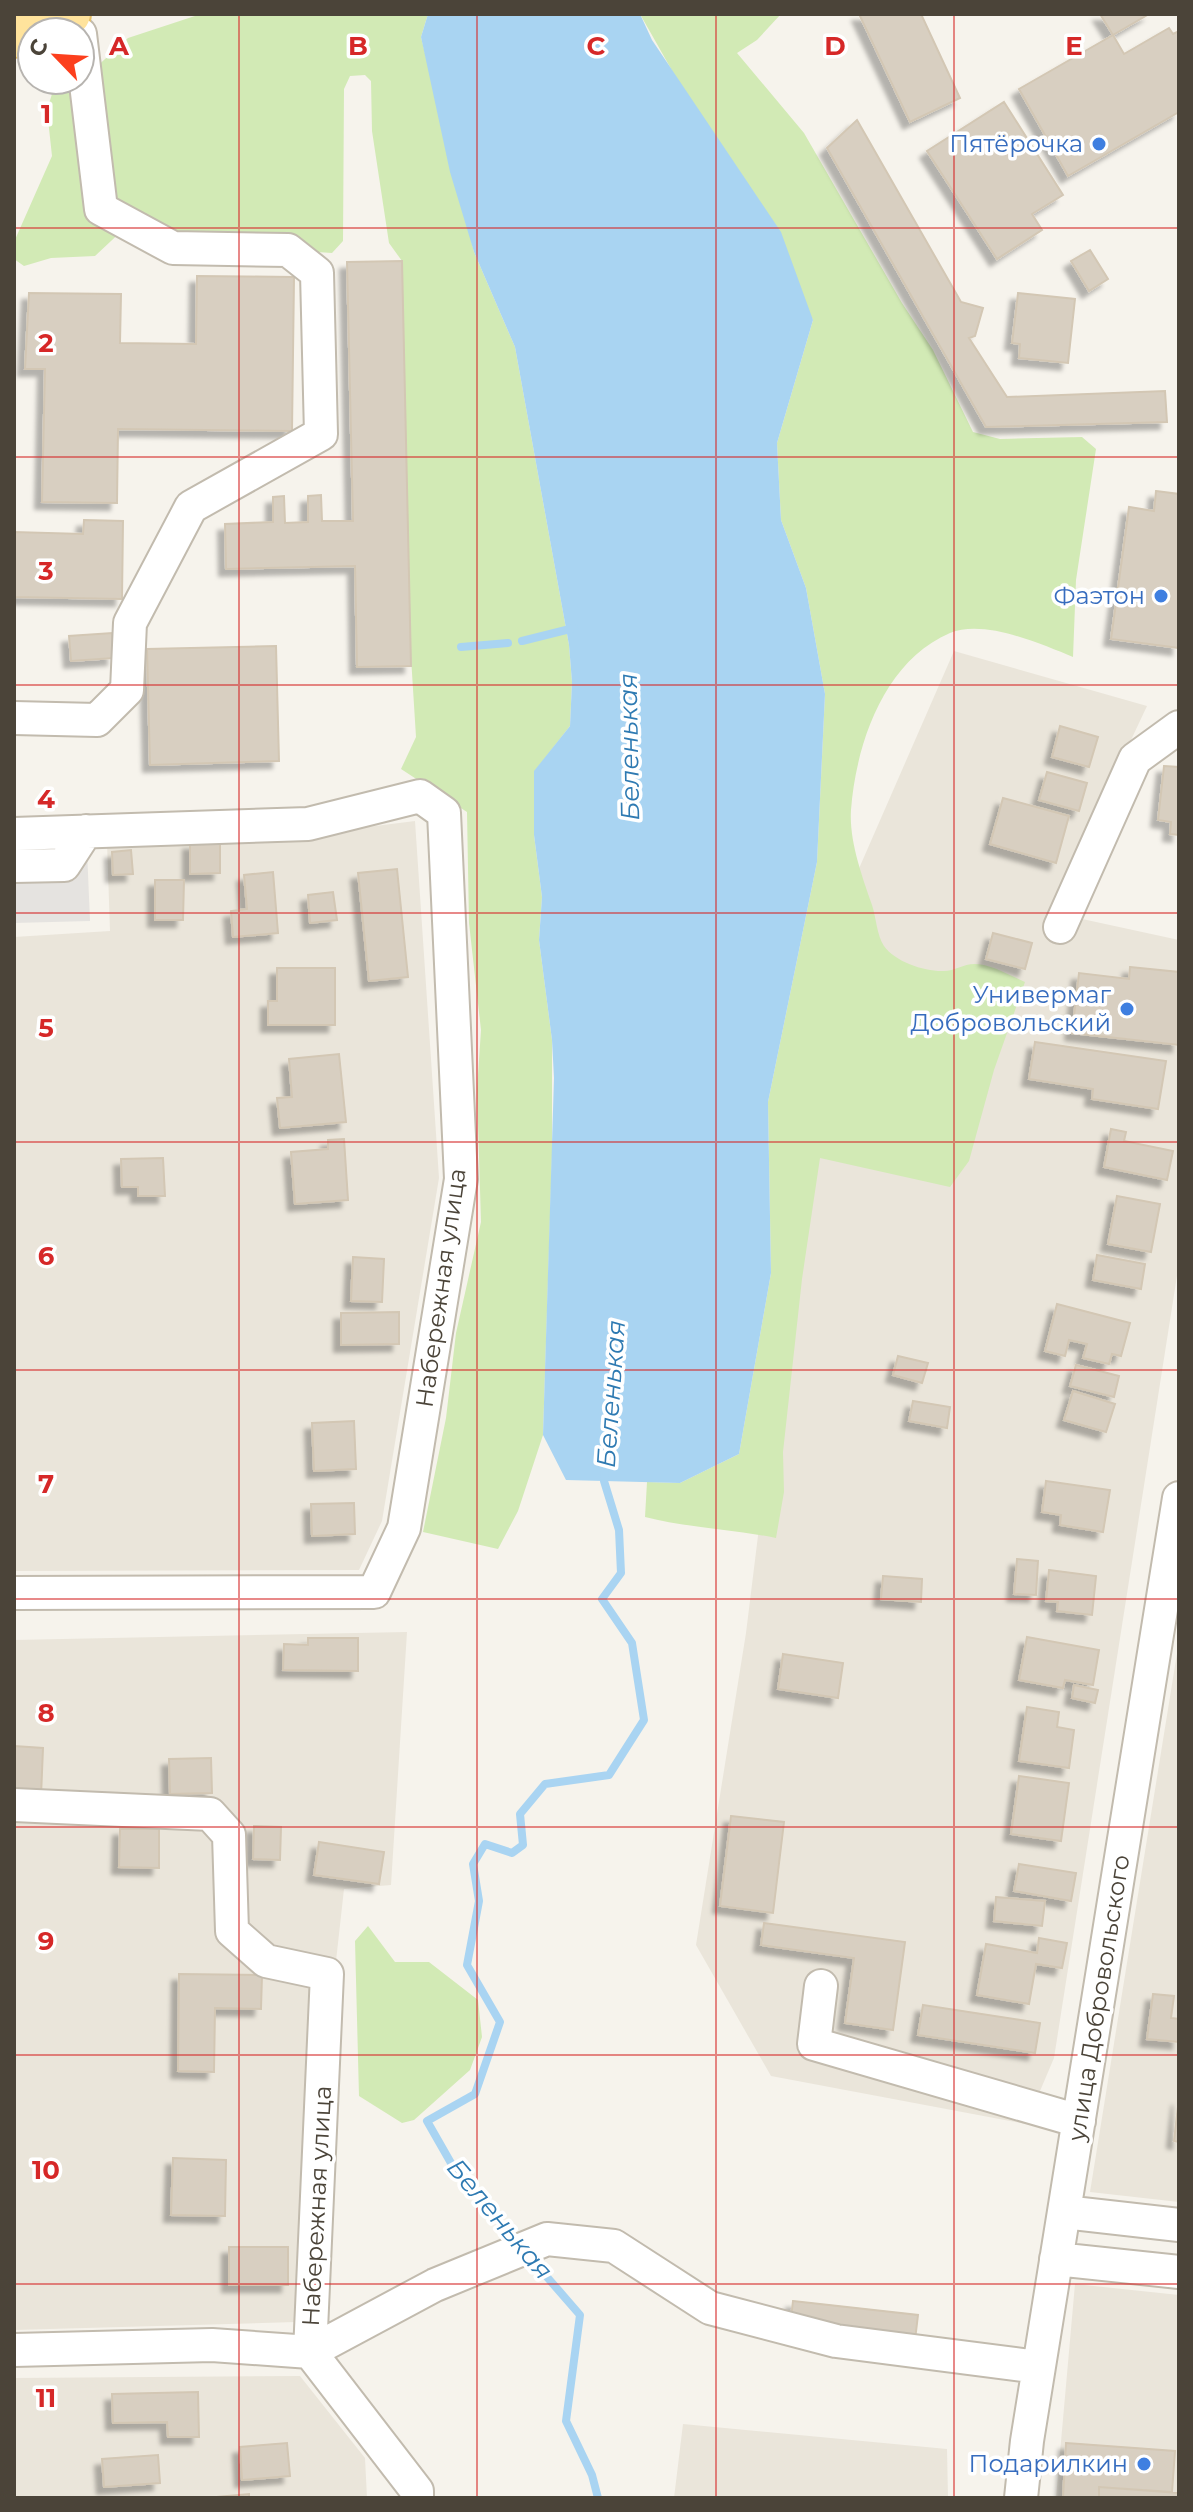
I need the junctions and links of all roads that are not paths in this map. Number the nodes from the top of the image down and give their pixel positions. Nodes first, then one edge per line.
1 (69, 14) edge
2 (14, 36) edge
3 (88, 96) edge
4 (14, 718) edge
5 (1179, 727) edge
6 (86, 831) junction
7 (14, 834) edge
8 (14, 866) edge
9 (1060, 927) dead end
10 (1179, 1498) edge
11 (14, 1593) edge
12 (14, 1805) edge
13 (821, 1986) dead end
14 (1079, 2121) junction
15 (1064, 2212) junction
16 (1179, 2225) edge
17 (1056, 2259) junction
18 (1179, 2272) edge
19 (14, 2350) edge
20 (310, 2352) junction
21 (1038, 2367) junction
22 (417, 2498) edge
23 (1021, 2498) edge

1 - 2 main road
3 - 4 street
5 - 9 street
6 - 7 street
6 - 8 street
6 - 11 street, Набережная улица
10 - 14 street, улица Добровольского
12 - 20 street, Набережная улица
13 - 14 street
14 - 15 street, улица Добровольского
15 - 16 street
15 - 17 street, улица Добровольского
17 - 18 street
17 - 21 street, улица Добровольского
19 - 20 street
20 - 21 street
20 - 22 street, Набережная улица
21 - 23 street, улица Добровольского

